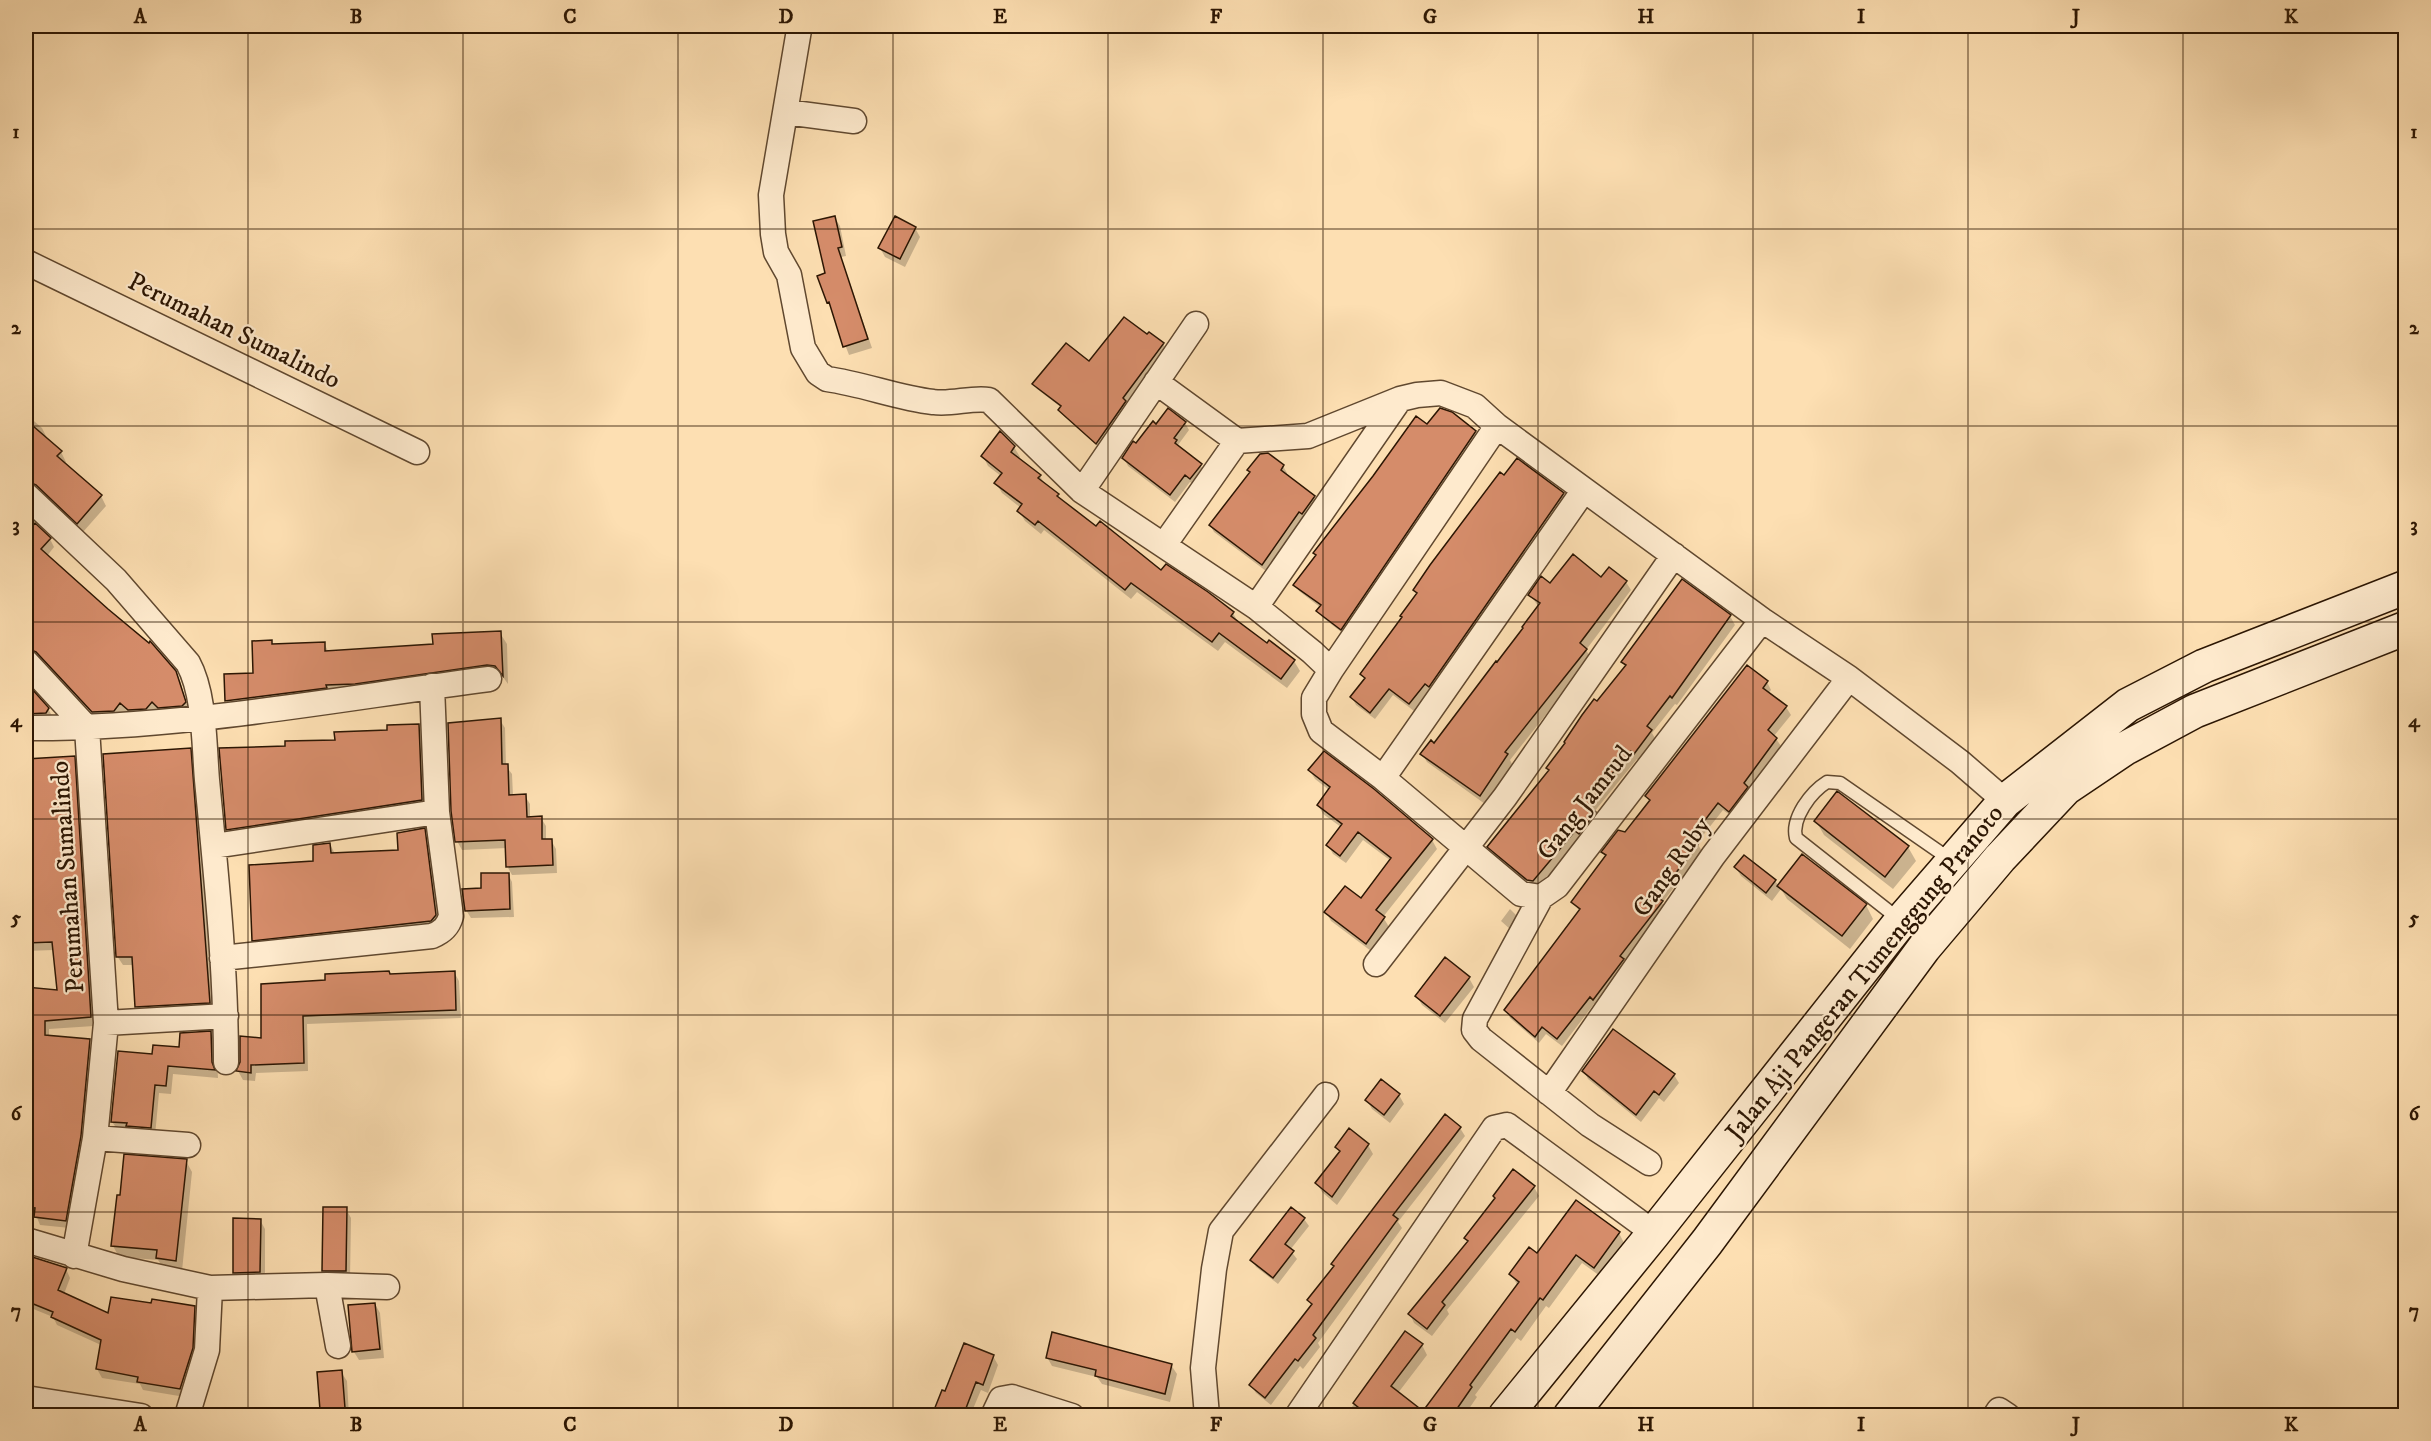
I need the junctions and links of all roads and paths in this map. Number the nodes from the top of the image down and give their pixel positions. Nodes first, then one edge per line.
1 (799, 30) dead end
2 (786, 112) junction
3 (854, 121) dead end
4 (26, 262) edge
5 (1196, 324) dead end
6 (1156, 382) junction
7 (1400, 399) junction
8 (1497, 426) junction
9 (1237, 441) junction
10 (417, 452) dead end
11 (1584, 490) junction
12 (1082, 491) junction
13 (26, 495) edge
14 (1164, 545) junction
15 (1674, 555) junction
16 (2406, 587) edge
17 (1256, 607) junction
18 (1762, 620) junction
19 (2406, 628) edge
20 (26, 662) edge
21 (1331, 670) junction
22 (1849, 678) junction
23 (489, 679) dead end
24 (432, 686) junction
25 (202, 719) junction
26 (26, 728) edge
27 (87, 728) junction
28 (1383, 778) junction
29 (2005, 801) junction
30 (437, 812) junction
31 (214, 846) junction
32 (1465, 849) junction
33 (1953, 861) junction
34 (1541, 897) junction
35 (1901, 921) junction
36 (222, 958) junction
37 (1376, 964) dead end
38 (226, 1016) junction
39 (106, 1023) junction
40 (226, 1062) dead end
41 (1549, 1093) junction
42 (1326, 1095) dead end
43 (95, 1138) junction
44 (188, 1145) dead end
45 (1649, 1163) dead end
46 (1654, 1233) junction
47 (26, 1240) edge
48 (74, 1256) junction
49 (327, 1285) junction
50 (387, 1287) dead end
51 (210, 1288) junction
52 (338, 1346) dead end
53 (26, 1398) edge
54 (141, 1416) edge
55 (187, 1416) edge
56 (993, 1416) edge
57 (1072, 1416) edge
58 (1207, 1416) edge
59 (1297, 1416) edge
60 (1505, 1416) edge
61 (1570, 1416) edge

1 - 2 street
2 - 3 street
2 - 12 street
4 - 10 street, Perumahan Sumalindo
5 - 6 street
6 - 9 street
6 - 12 street
7 - 8 street
7 - 9 street
7 - 17 street
8 - 11 street
8 - 21 street
9 - 14 street
11 - 15 street
11 - 28 street
12 - 14 street
13 - 25 street
14 - 17 street
15 - 18 street
15 - 32 street
16 - 29 main road, Jalan Aji Pangeran Tumenggung Pranoto
17 - 21 street
18 - 22 street
18 - 34 street, Gang Jamrud
19 - 61 main road, Jalan Aji Pangeran Tumenggung Pranoto
20 - 27 street
21 - 28 street
22 - 29 street
22 - 41 street, Gang Ruby
23 - 24 street
24 - 25 street
24 - 30 street
25 - 27 street
25 - 31 street
26 - 27 street
27 - 39 street, Perumahan Sumalindo
28 - 32 street
29 - 33 main road, Jalan Aji Pangeran Tumenggung Pranoto
30 - 31 street
30 - 36 street
31 - 36 street
32 - 34 street
32 - 37 street
33 - 35 main road, Jalan Aji Pangeran Tumenggung Pranoto
33 - 35 lane
34 - 41 street, Gang Jamrud
35 - 46 main road, Jalan Aji Pangeran Tumenggung Pranoto
36 - 38 street
38 - 39 street, Perumahan Sumalindo
38 - 40 street
39 - 43 street, Perumahan Sumalindo
41 - 45 street
42 - 58 street
43 - 44 street
43 - 48 street, Perumahan Sumalindo
46 - 59 street
46 - 60 main road, Jalan Aji Pangeran Tumenggung Pranoto
47 - 48 street
48 - 51 street
49 - 50 street
49 - 51 street
49 - 52 street
51 - 55 street
53 - 54 street
56 - 57 street

